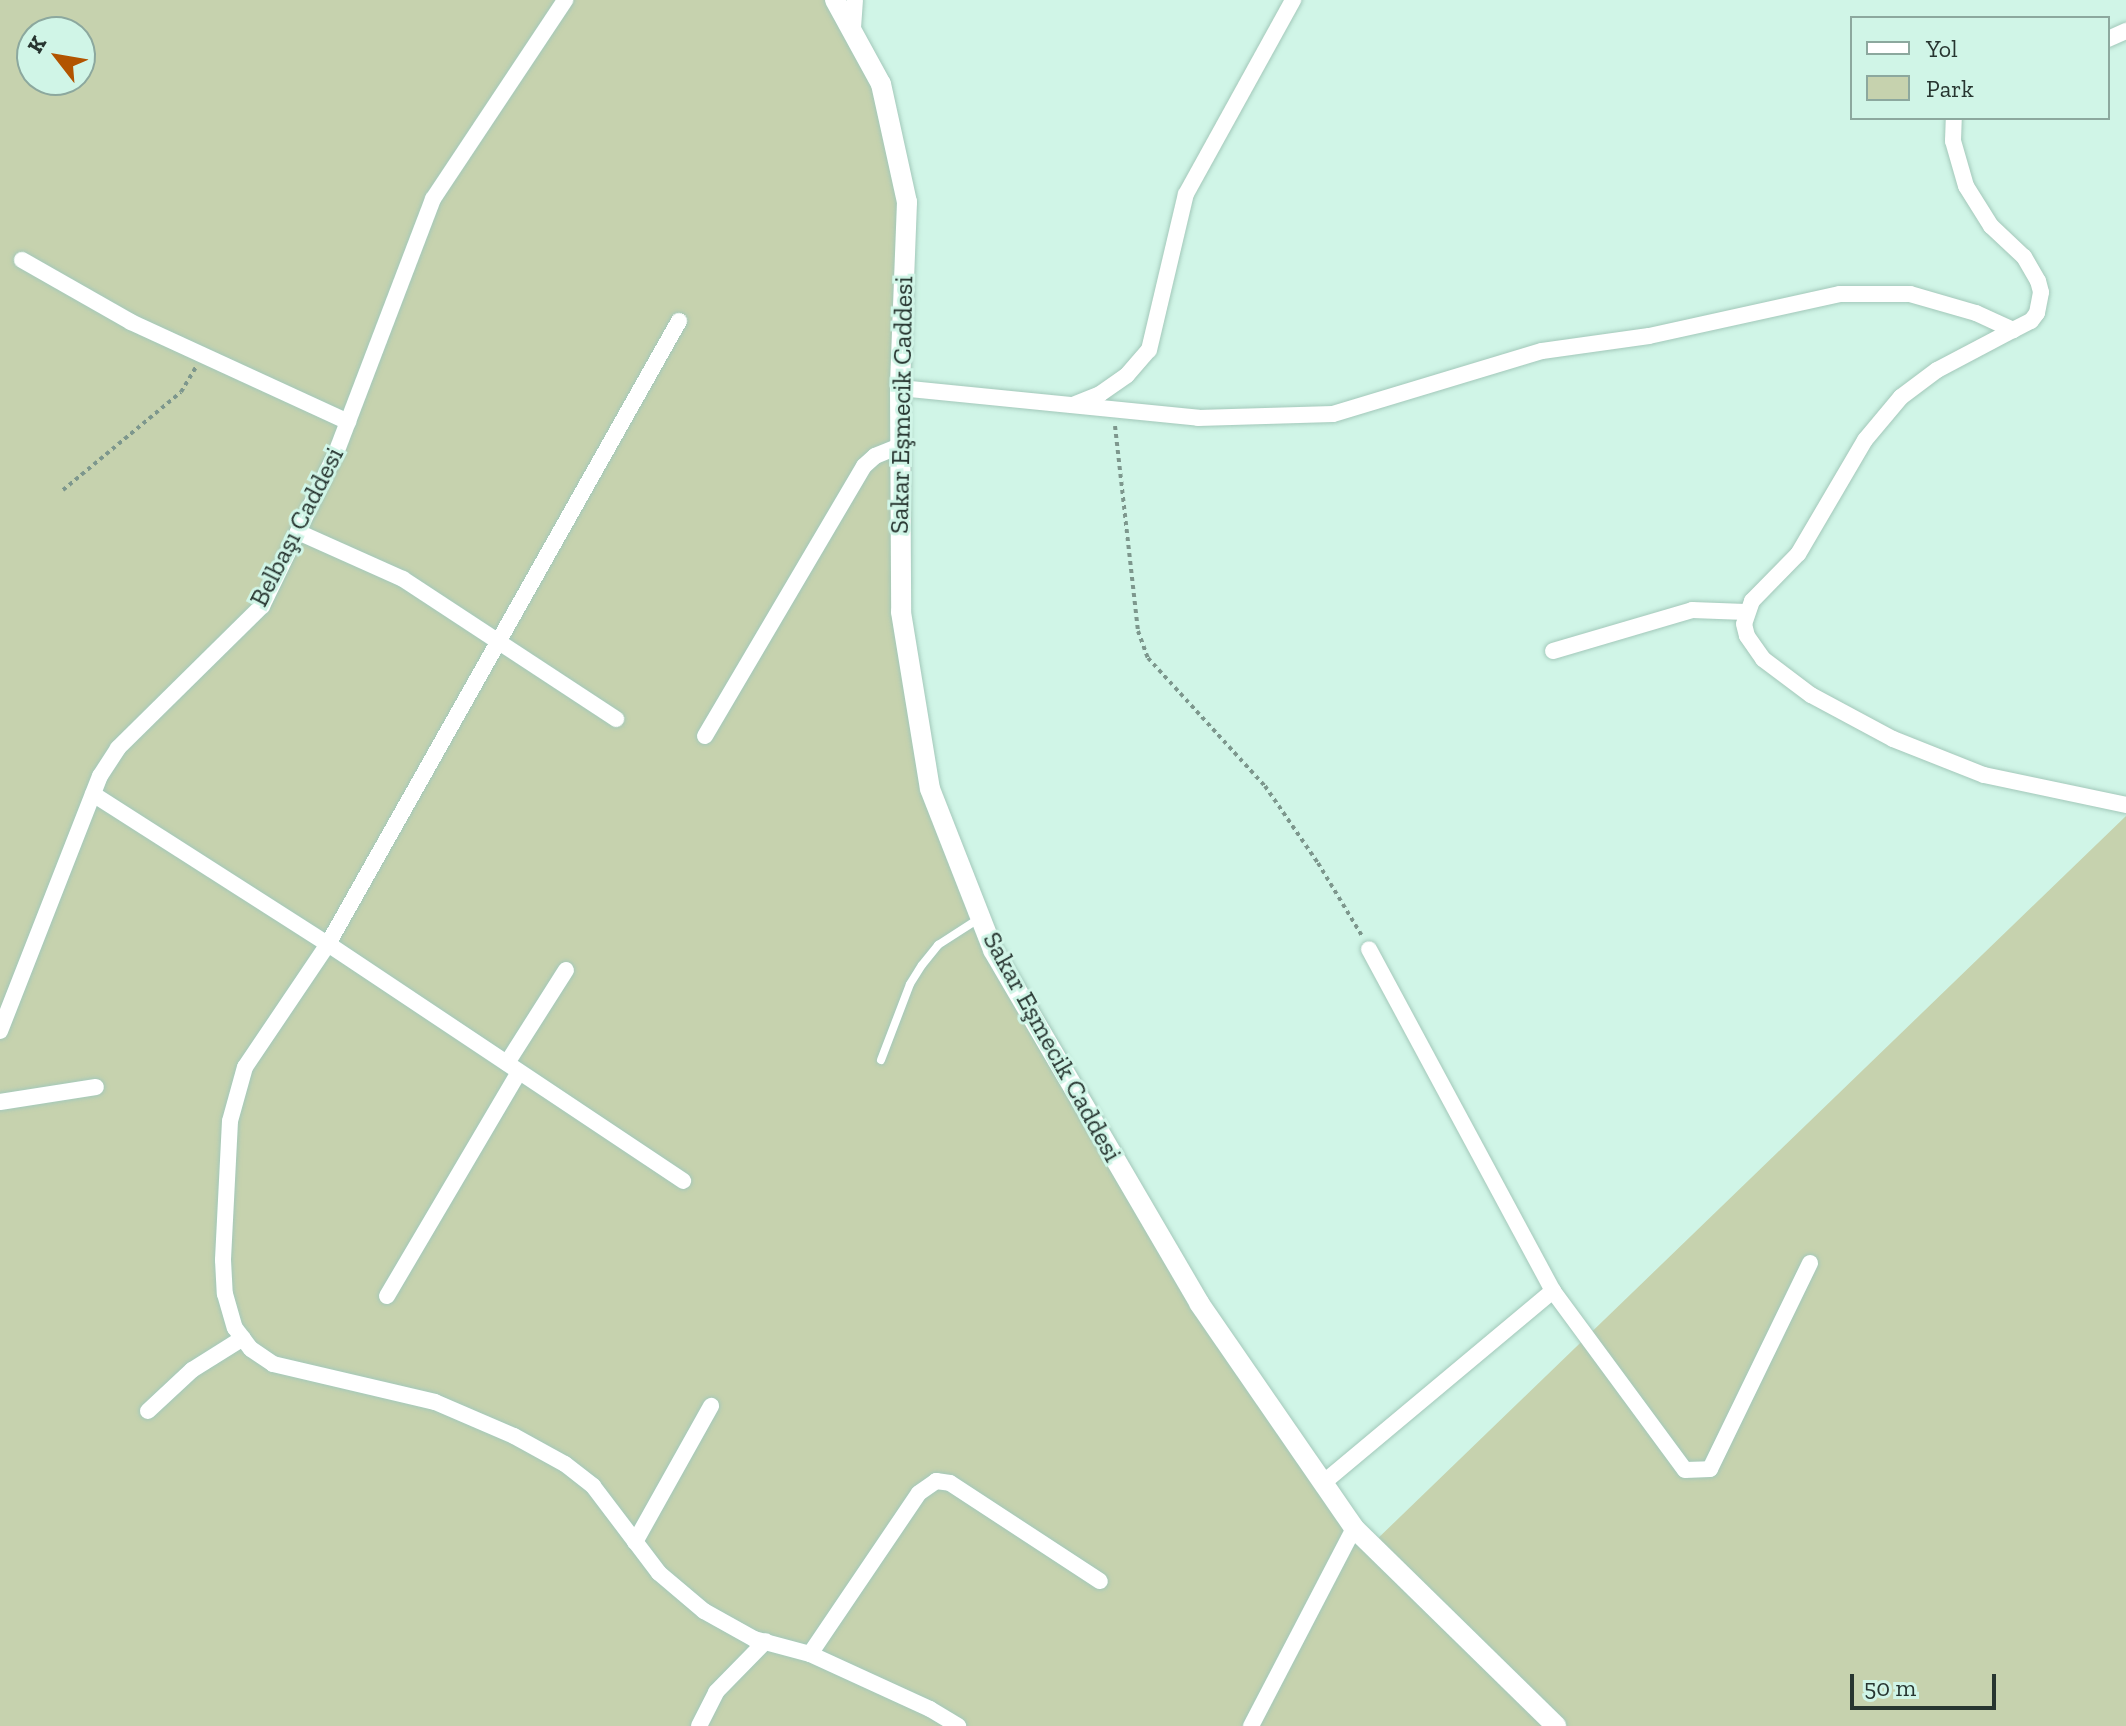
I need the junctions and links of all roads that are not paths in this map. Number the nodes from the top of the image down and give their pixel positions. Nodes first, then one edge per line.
1 (565, 0) edge
2 (835, 0) edge
3 (855, 0) edge
4 (1293, 0) edge
5 (853, 28) junction
6 (1954, 120) edge
7 (22, 260) dead end
8 (679, 321) dead end
9 (2013, 330) junction
10 (900, 388) junction
11 (1069, 406) junction
12 (348, 422) junction
13 (900, 446) junction
14 (298, 532) junction
15 (1746, 612) junction
16 (498, 643) junction
17 (1553, 651) dead end
18 (616, 719) dead end
19 (705, 736) dead end
20 (93, 794) junction
21 (2126, 805) edge
22 (980, 918) junction
23 (328, 944) junction
24 (1369, 949) road end
25 (566, 970) dead end
26 (0, 1031) edge
27 (881, 1060) dead end
28 (513, 1068) junction
29 (96, 1087) dead end
30 (0, 1102) edge
31 (683, 1181) dead end
32 (1810, 1263) dead end
33 (1553, 1291) junction
34 (387, 1296) dead end
35 (243, 1338) junction
36 (711, 1406) dead end
37 (148, 1411) dead end
38 (1323, 1483) junction
39 (1354, 1528) junction
40 (635, 1542) junction
41 (1100, 1581) dead end
42 (766, 1641) junction
43 (810, 1654) junction
44 (699, 1726) edge
45 (958, 1726) edge
46 (1251, 1726) edge
47 (1556, 1726) edge

1 - 12 street, Belbaşı Caddesi
2 - 5 street, Sakar Eşmecik Caddesi
3 - 5 street
4 - 11 street
5 - 10 street, Sakar Eşmecik Caddesi
6 - 9 street
7 - 12 street
8 - 16 street
9 - 11 street
9 - 15 street
10 - 11 street
10 - 13 street, Sakar Eşmecik Caddesi
12 - 14 street, Belbaşı Caddesi
13 - 19 street
13 - 22 street, Sakar Eşmecik Caddesi
14 - 16 street
14 - 20 street, Belbaşı Caddesi
15 - 17 street
15 - 21 street
16 - 18 street
16 - 23 street
20 - 23 street
20 - 26 street, Belbaşı Caddesi
22 - 27 lane
22 - 38 street, Sakar Eşmecik Caddesi
23 - 28 street
23 - 35 street
24 - 33 street
25 - 28 street
28 - 31 street
28 - 34 street
29 - 30 street
32 - 33 street
33 - 38 street
35 - 37 street
35 - 40 street
36 - 40 street
38 - 39 street, Sakar Eşmecik Caddesi
39 - 46 street
39 - 47 street, Sakar Eşmecik Caddesi
40 - 42 street
41 - 43 street
42 - 43 street
42 - 44 street
43 - 45 street

